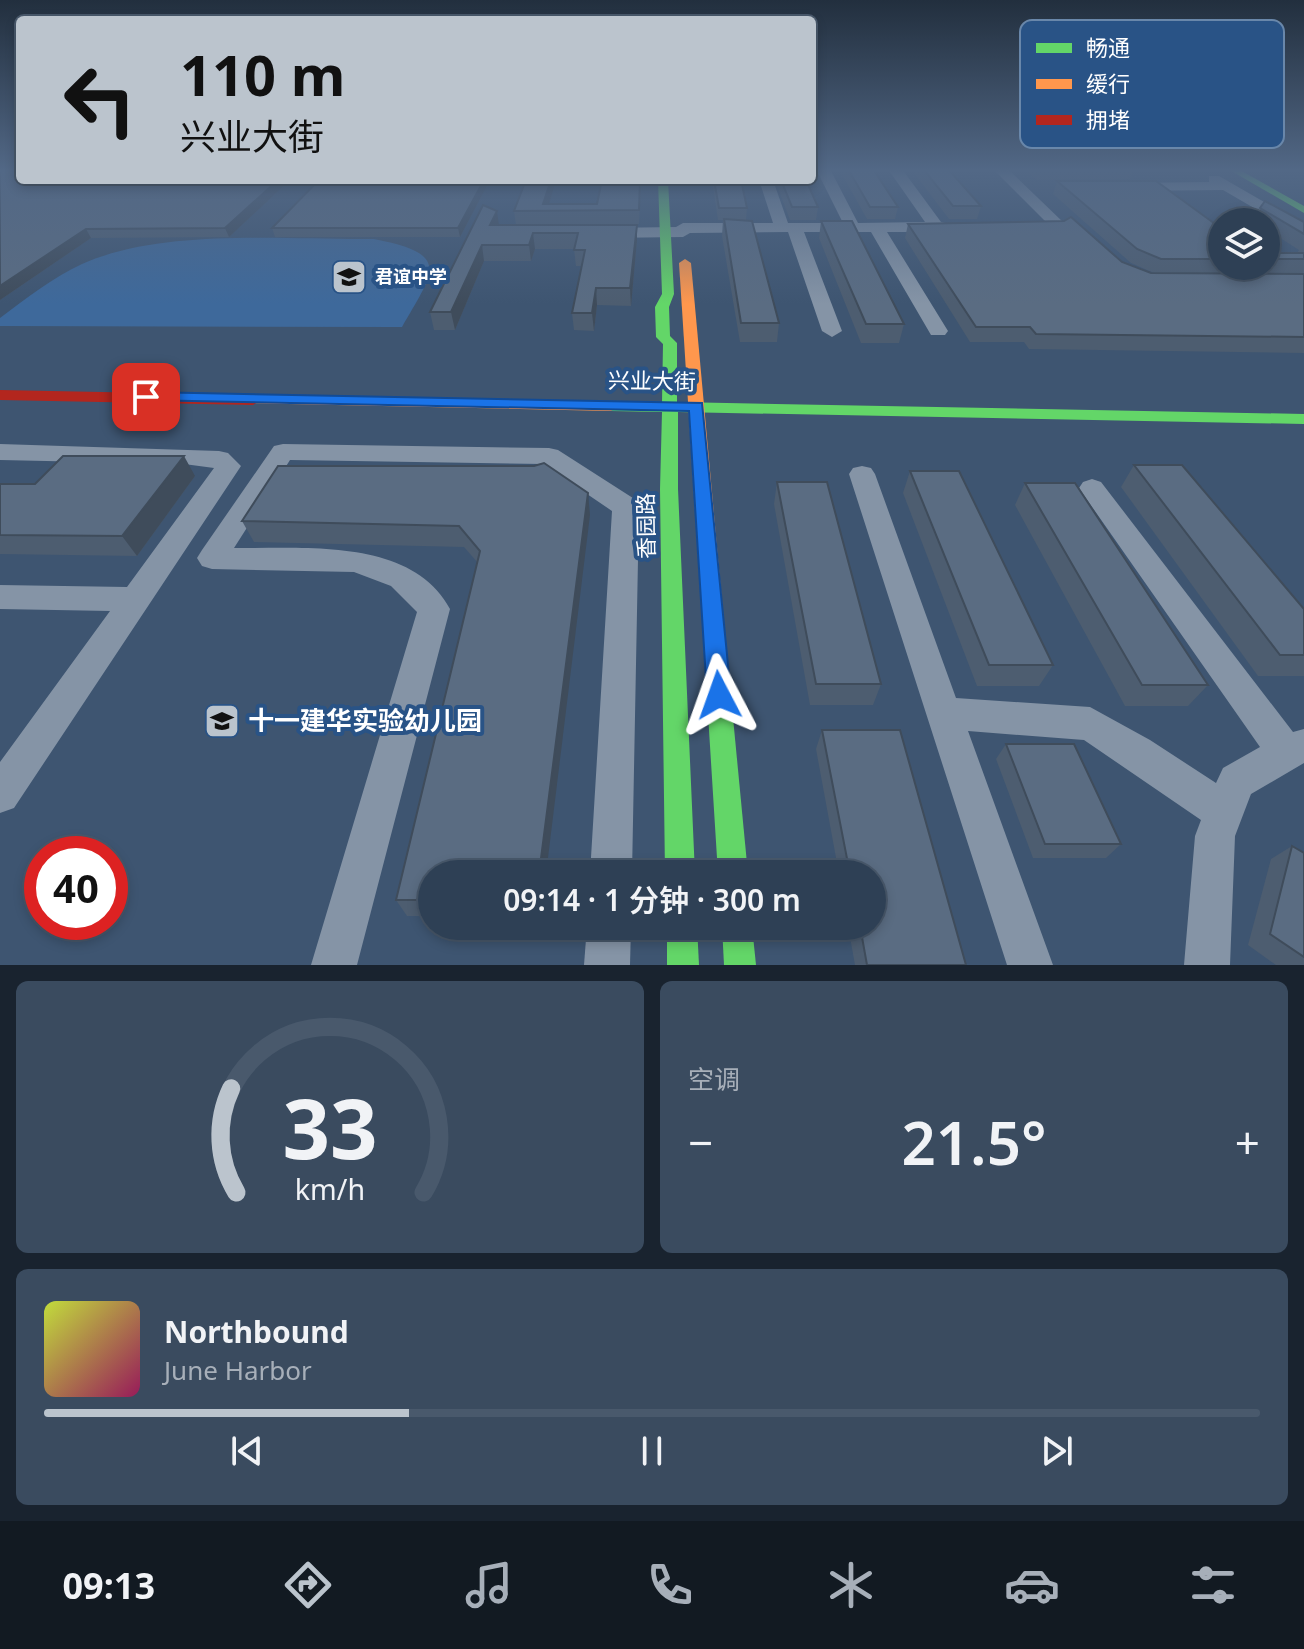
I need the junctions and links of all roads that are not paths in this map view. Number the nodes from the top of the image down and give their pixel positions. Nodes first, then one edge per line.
1 (672, 214) edge
2 (678, 214) edge
3 (782, 214) edge
4 (846, 214) edge
5 (927, 214) edge
6 (1047, 214) edge
7 (1065, 214) edge
8 (1279, 214) edge
9 (1013, 226) edge
10 (788, 227) junction
11 (853, 227) junction
12 (876, 227) junction
13 (936, 227) junction
14 (967, 227) edge
15 (1079, 230) edge
16 (677, 231) junction
17 (1304, 232) edge
18 (591, 233) edge
19 (832, 331) dead end
20 (938, 331) dead end
21 (663, 337) junction
22 (0, 395) edge
23 (596, 404) junction
24 (671, 406) junction
25 (697, 406) junction
26 (1304, 419) edge
27 (663, 426) junction
28 (714, 427) junction
29 (1304, 435) edge
30 (0, 452) edge
31 (862, 474) dead end
32 (267, 475) junction
33 (537, 476) edge
34 (1092, 488) dead end
35 (0, 597) edge
36 (135, 599) junction
37 (944, 713) junction
38 (1295, 749) edge
39 (0, 794) edge
40 (1224, 812) junction
41 (612, 860) edge
42 (680, 860) edge
43 (732, 860) edge
44 (608, 940) edge
45 (682, 940) edge
46 (738, 940) edge
47 (334, 965) edge
48 (607, 965) edge
49 (683, 965) edge
50 (740, 965) edge
51 (1030, 965) edge
52 (1207, 965) edge

1 - 16 street, 香园路
2 - 16 street, 香园路
3 - 10 street
4 - 11 street
5 - 13 street
6 - 9 street
7 - 15 street
8 - 17 street
10 - 11 street
10 - 16 street
10 - 19 street
11 - 12 street
12 - 13 street
12 - 20 street
13 - 14 street
16 - 18 street
16 - 21 street, 香园路
16 - 25 street, 香园路
21 - 23 street
21 - 24 street, 香园路
22 - 23 street, 兴业大街
23 - 24 street, 兴业大街
24 - 25 street, 兴业大街
24 - 27 street, 香园路
25 - 26 street, 兴业大街
25 - 28 street, 香园路
27 - 28 street, 兴业大街
27 - 42 street, 香园路
28 - 29 street, 兴业大街
28 - 43 street, 香园路
30 - 36 street
31 - 37 street
32 - 33 street
32 - 41 street
32 - 47 street
34 - 38 street
35 - 36 street
36 - 39 street
37 - 40 street
37 - 51 street
38 - 40 street
40 - 52 street
44 - 48 street
45 - 49 street
46 - 50 street

